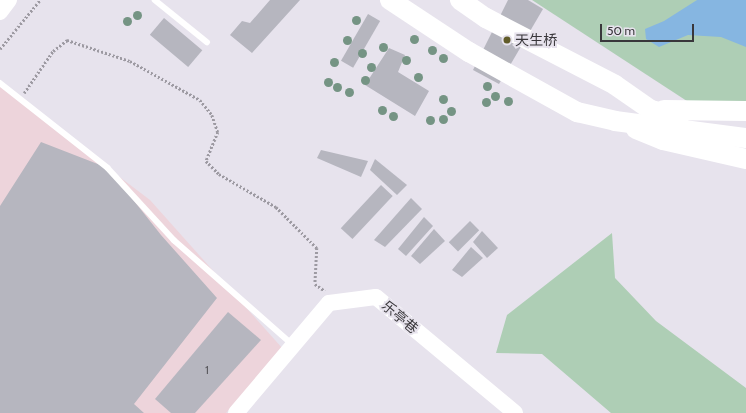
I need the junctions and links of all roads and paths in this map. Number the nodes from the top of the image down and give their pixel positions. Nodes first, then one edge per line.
1 (9, 0) edge
2 (40, 0) edge
3 (155, 0) edge
4 (390, 0) edge
5 (460, 0) edge
6 (0, 12) edge
7 (207, 42) dead end
8 (0, 49) edge
9 (0, 83) edge
10 (19, 99) junction
11 (651, 110) junction
12 (746, 111) edge
13 (615, 121) junction
14 (746, 125) edge
15 (746, 138) edge
16 (746, 159) edge
17 (329, 303) junction
18 (294, 346) junction
19 (236, 413) edge
20 (515, 413) edge

1 - 6 street
2 - 8 path
3 - 7 lane
4 - 13 highway
5 - 11 highway
9 - 10 lane
10 - 17 path
10 - 18 lane
11 - 12 highway
11 - 14 highway
13 - 15 highway
13 - 16 highway
17 - 18 street
17 - 20 street, 乐亭巷
18 - 19 street

